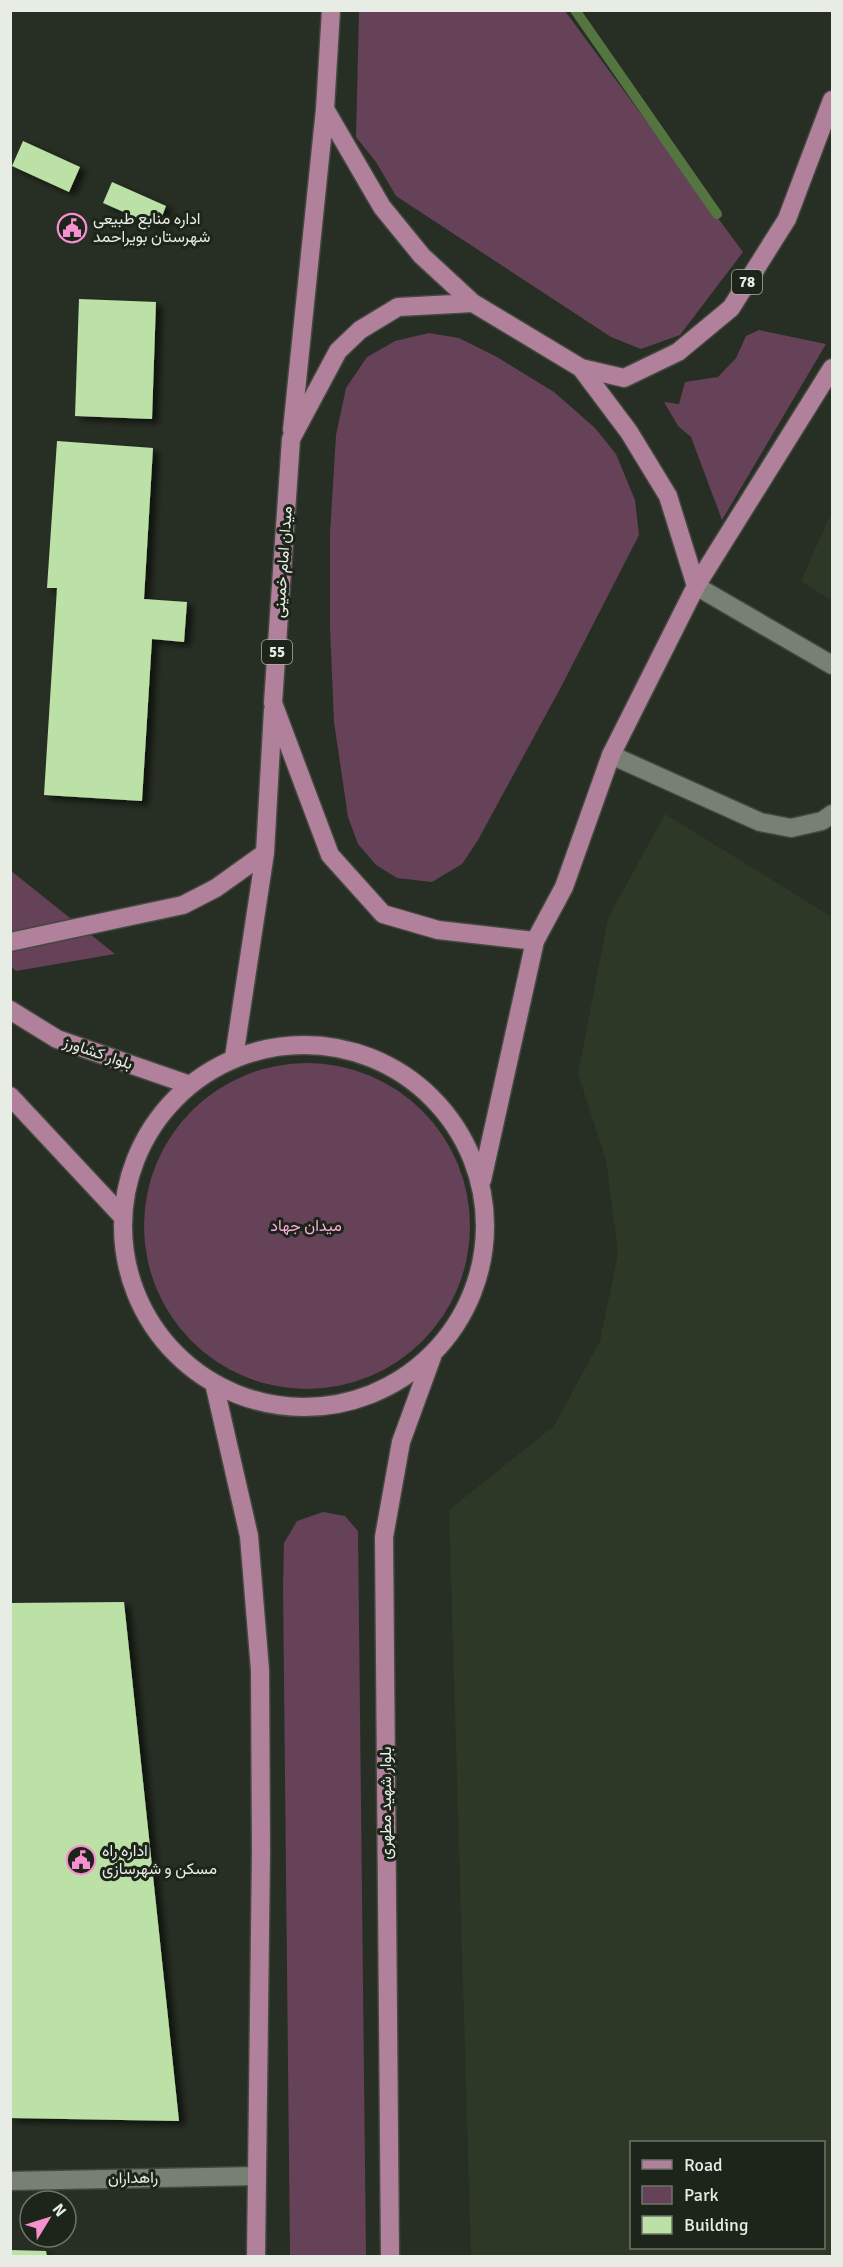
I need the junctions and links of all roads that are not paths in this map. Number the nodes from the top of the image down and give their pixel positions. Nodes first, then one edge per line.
1 (331, 10) edge
2 (832, 100) edge
3 (325, 109) junction
4 (473, 303) junction
5 (581, 368) junction
6 (832, 368) edge
7 (291, 439) junction
8 (696, 586) junction
9 (832, 665) edge
10 (273, 703) junction
11 (611, 755) junction
12 (832, 814) edge
13 (265, 852) junction
14 (535, 941) junction
15 (10, 942) edge
16 (10, 1010) edge
17 (234, 1057) junction
18 (190, 1085) junction
19 (10, 1096) edge
20 (482, 1180) junction
21 (123, 1216) junction
22 (432, 1357) junction
23 (214, 1383) junction
24 (256, 2176) junction
25 (10, 2181) edge
26 (256, 2256) edge
27 (390, 2256) edge

1 - 3 main road
2 - 5 main road, 78
3 - 4 main road
3 - 7 main road
4 - 5 main road
4 - 7 main road, میدان امام خمینی / 55
5 - 8 main road
6 - 8 main road
7 - 10 main road, میدان امام خمینی / 55
8 - 9 street
8 - 11 main road
10 - 13 main road
10 - 14 main road, میدان امام خمینی / 55
11 - 12 street
11 - 14 main road
13 - 15 main road
13 - 17 main road
14 - 20 main road
16 - 18 main road, بلوار کشاورز
17 - 18 main road
17 - 20 main road
18 - 21 main road
19 - 21 main road
20 - 22 main road
21 - 23 main road
22 - 23 main road
22 - 27 main road, بلوار شهید مطهری
23 - 24 main road
24 - 25 street, راهداران
24 - 26 main road

